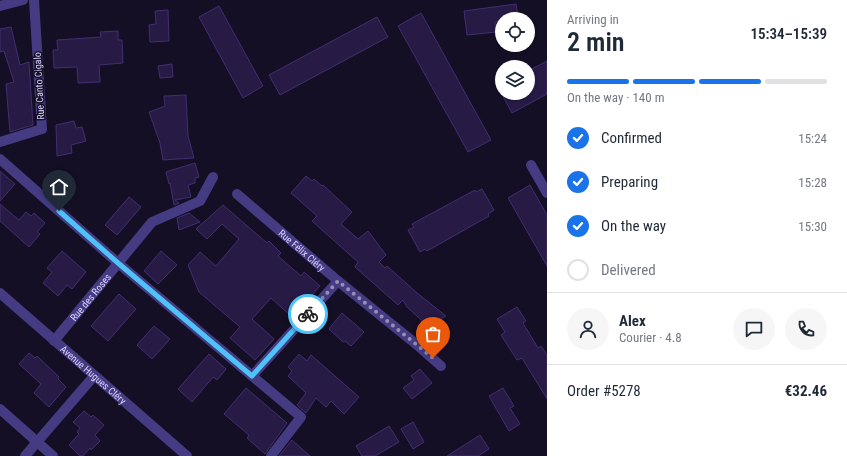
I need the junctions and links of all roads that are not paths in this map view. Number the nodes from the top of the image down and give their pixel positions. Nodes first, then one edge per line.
1 (23, 0) edge
2 (34, 0) edge
3 (0, 6) edge
4 (0, 142) edge
5 (0, 159) edge
6 (531, 165) dead end
7 (213, 177) dead end
8 (547, 193) edge
9 (237, 194) dead end
10 (118, 263) junction
11 (338, 281) junction
12 (0, 293) edge
13 (54, 341) junction
14 (441, 366) dead end
15 (94, 376) junction
16 (252, 376) junction
17 (0, 409) edge
18 (38, 442) junction
19 (25, 456) edge
20 (54, 456) edge
21 (187, 456) edge
22 (271, 456) edge

1 - 3 street
2 - 4 street, Rue Canto Cigalo
5 - 10 street
6 - 8 street
7 - 10 street, Rue des Roses
9 - 11 street, Rue Félix Cléry
10 - 13 street, Rue des Roses
10 - 16 street
11 - 14 street, Rue Félix Cléry
11 - 16 street
12 - 13 street, Avenue Hugues Cléry
13 - 15 street, Avenue Hugues Cléry
15 - 18 street
15 - 21 street, Avenue Hugues Cléry
16 - 22 street
17 - 18 street
18 - 19 street
18 - 20 street

